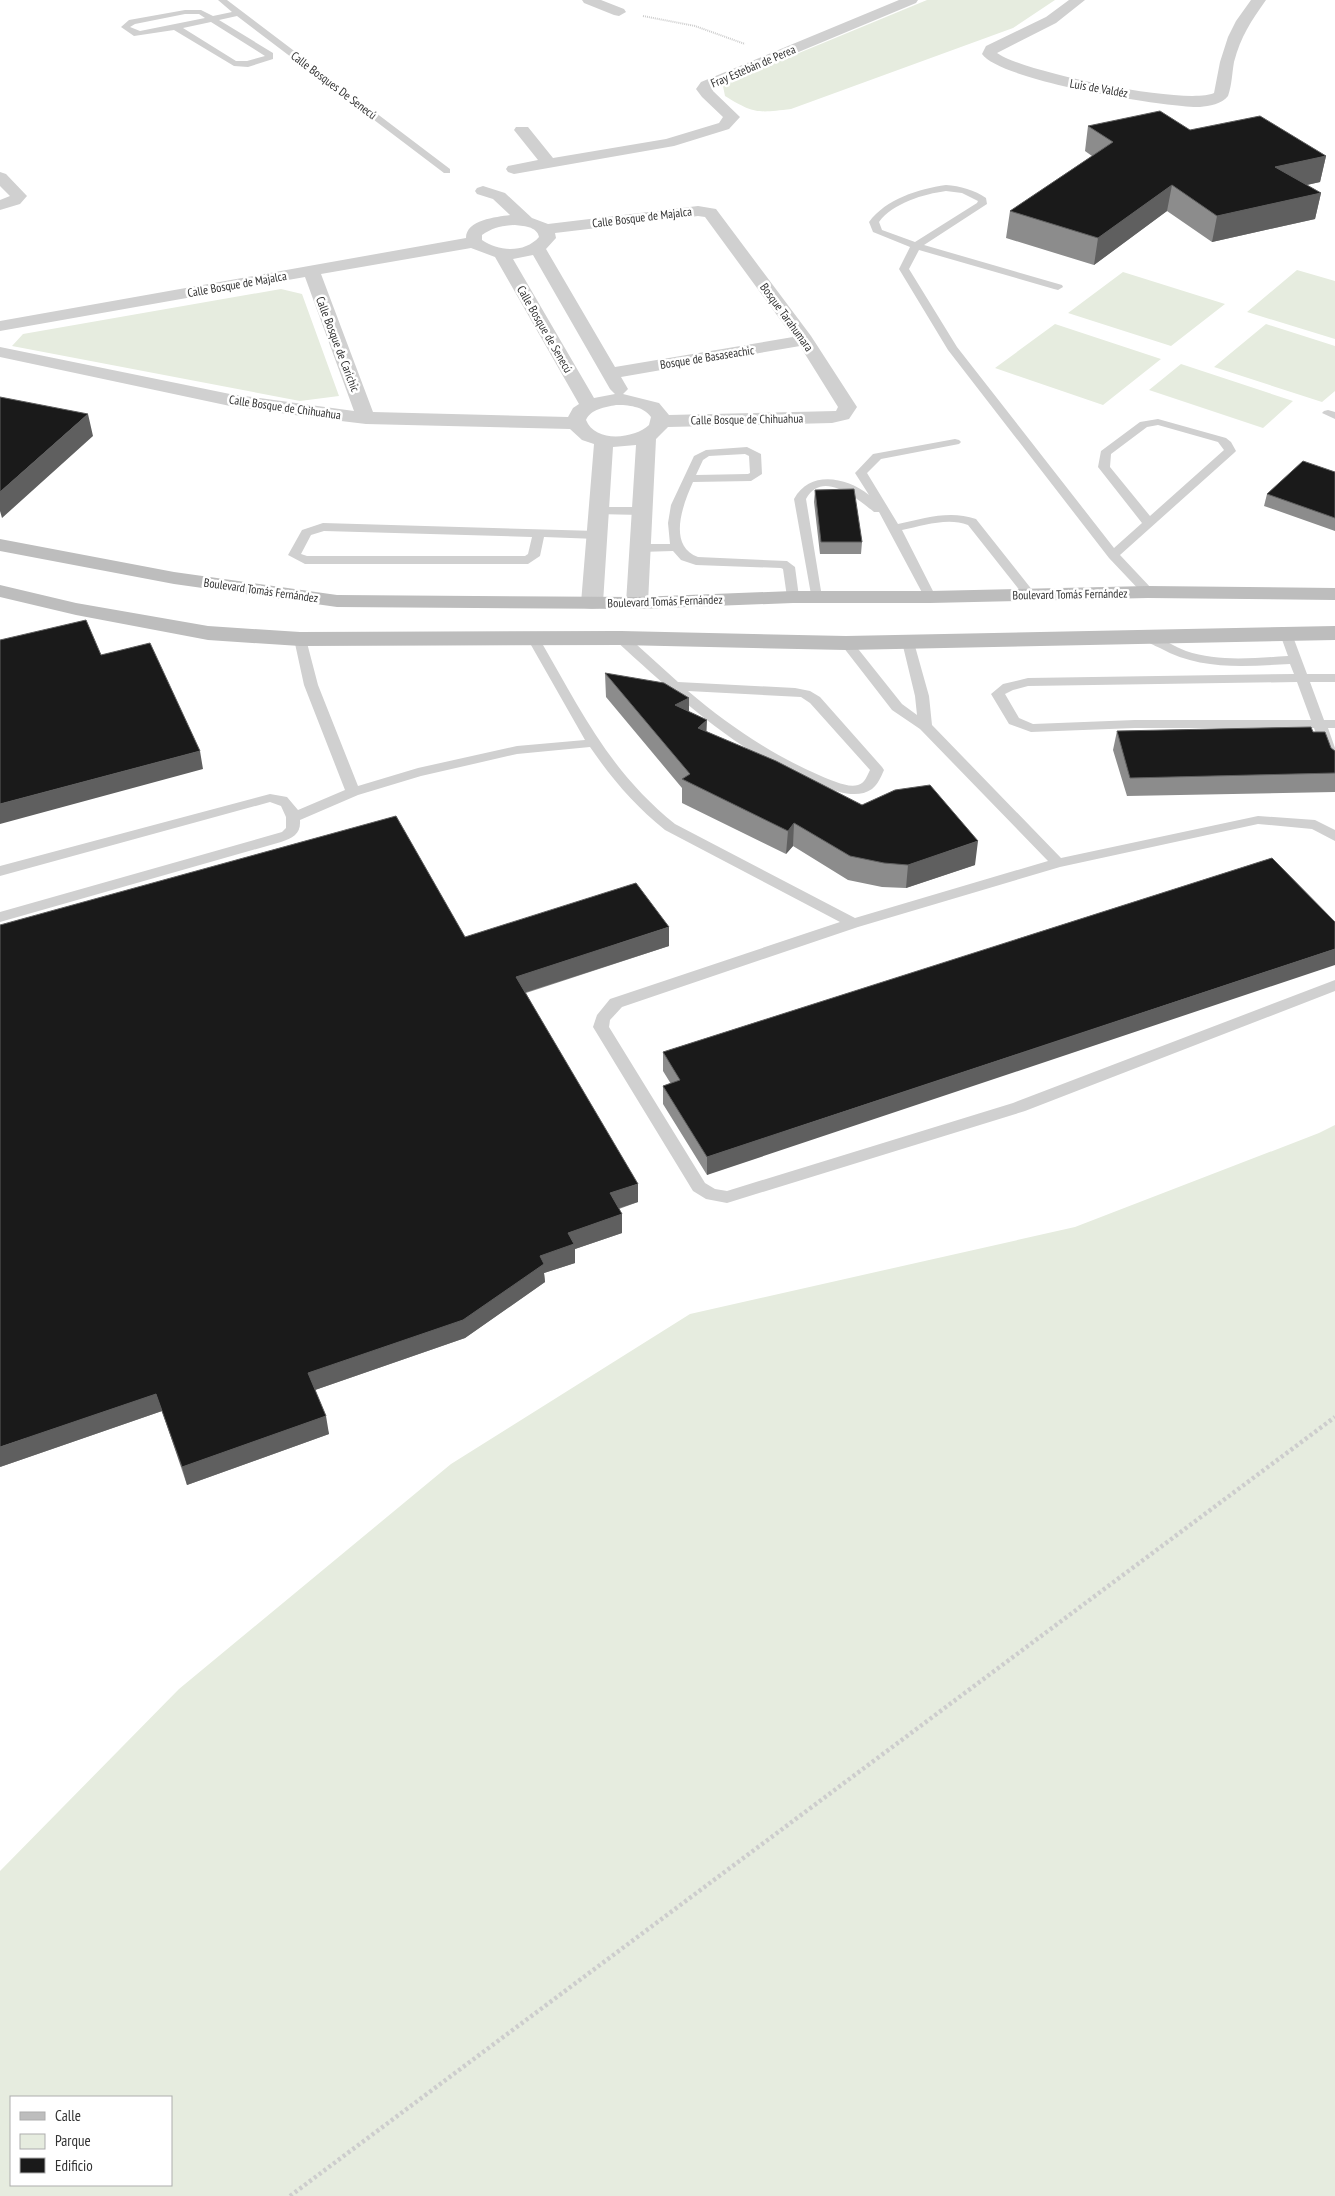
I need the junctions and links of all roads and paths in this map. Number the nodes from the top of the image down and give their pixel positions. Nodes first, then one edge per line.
1 (222, 0) edge
2 (589, 0) edge
3 (911, 0) edge
4 (1078, 0) edge
5 (1259, 0) edge
6 (619, 12) joint
7 (238, 13) junction
8 (212, 18) junction
9 (174, 26) junction
10 (777, 56) junction
11 (522, 130) dead end
12 (549, 164) junction
13 (448, 170) dead end
14 (514, 170) dead end
15 (0, 177) edge
16 (482, 202) junction
17 (0, 204) edge
18 (710, 213) joint
19 (526, 221) junction
20 (544, 229) junction
21 (474, 242) junction
22 (916, 246) junction
23 (537, 248) junction
24 (501, 253) junction
25 (311, 270) junction
26 (1058, 287) dead end
27 (0, 326) edge
28 (805, 340) junction
29 (0, 352) edge
30 (610, 373) junction
31 (624, 399) junction
32 (589, 405) junction
33 (832, 417) joint
34 (366, 418) junction
35 (661, 421) junction
36 (575, 423) junction
37 (646, 437) junction
38 (604, 441) junction
39 (955, 442) dead end
40 (689, 479) junction
41 (599, 511) junction
42 (642, 511) junction
43 (1149, 523) junction
44 (892, 524) junction
45 (539, 533) junction
46 (597, 534) junction
47 (0, 545) edge
48 (676, 547) junction
49 (640, 548) junction
50 (1112, 555) junction
51 (0, 591) edge
52 (1148, 592) junction
53 (1029, 594) junction
54 (1335, 594) edge
55 (793, 597) junction
56 (816, 597) junction
57 (930, 597) junction
58 (337, 601) junction
59 (592, 603) junction
60 (637, 603) junction
61 (1335, 614) edge
62 (1325, 633) edge
63 (1286, 634) junction
64 (300, 638) junction
65 (533, 638) junction
66 (621, 638) junction
67 (1150, 638) junction
68 (908, 642) junction
69 (846, 643) junction
70 (1295, 660) junction
71 (1302, 678) junction
72 (1335, 678) edge
73 (673, 686) junction
74 (1318, 723) junction
75 (1335, 724) edge
76 (925, 726) junction
77 (594, 743) junction
78 (1335, 766) edge
79 (353, 792) junction
80 (294, 817) junction
81 (1315, 825) junction
82 (1335, 836) edge
83 (1335, 846) edge
84 (1058, 863) junction
85 (0, 871) edge
86 (0, 917) edge
87 (853, 923) junction
88 (1335, 986) edge
89 (1335, 1417) edge
90 (290, 2196) edge

1 - 7 lane, Calle Bosques De Senecú
2 - 6 street
3 - 10 street, Fray Estebán de Perea
4 - 5 street, Luis de Valdéz
6 - 10 path
7 - 8 lane
7 - 13 lane, Calle Bosques De Senecú
8 - 9 lane
8 - 9 lane
8 - 9 lane
10 - 12 street, Fray Estebán de Perea
11 - 12 street
12 - 14 street, Fray Estebán de Perea
15 - 17 street
16 - 19 street
16 - 19 street
16 - 21 street
18 - 20 street, Calle Bosque de Majalca
18 - 28 street, Bosque Tarahumara
19 - 20 street
20 - 23 street
21 - 24 street
21 - 25 street, Calle Bosque de Majalca
22 - 22 lane
22 - 26 lane
22 - 50 lane
23 - 24 street
23 - 30 street
24 - 32 street, Calle Bosque de Senecú
25 - 27 street, Calle Bosque de Majalca
25 - 34 street, Calle Bosque de Carichic
28 - 30 street, Bosque de Basaseachic
28 - 33 street, Bosque Tarahumara
29 - 34 street, Calle Bosque de Chihuahua
30 - 31 street
31 - 32 street
31 - 35 street
32 - 36 street
33 - 35 street, Calle Bosque de Chihuahua
34 - 36 street, Calle Bosque de Chihuahua
35 - 37 street
36 - 38 street
37 - 38 street
37 - 42 street
38 - 41 street
39 - 44 lane
40 - 40 lane
40 - 48 lane
41 - 42 lane
41 - 46 street
42 - 49 street
43 - 43 lane
43 - 50 lane
44 - 53 lane
44 - 56 lane
44 - 57 lane
45 - 45 lane
45 - 46 lane
46 - 59 street
47 - 58 main road, Boulevard Tomás Fernández
48 - 49 lane
48 - 55 lane
49 - 60 street
50 - 52 lane
51 - 64 main road
52 - 53 main road, Boulevard Tomás Fernández
52 - 54 main road, Boulevard Tomás Fernández
53 - 57 main road, Boulevard Tomás Fernández
55 - 56 main road, Boulevard Tomás Fernández
55 - 60 main road, Boulevard Tomás Fernández
56 - 57 main road, Boulevard Tomás Fernández
58 - 59 main road, Boulevard Tomás Fernández
58 - 64 main road
59 - 60 main road, Boulevard Tomás Fernández
61 - 62 main road
62 - 63 main road
63 - 67 main road
63 - 70 lane
64 - 65 main road
64 - 79 lane
65 - 66 main road
65 - 77 lane
66 - 69 main road
66 - 73 lane
67 - 68 main road
67 - 70 lane
68 - 69 main road
68 - 76 lane
69 - 76 lane
70 - 71 lane
71 - 72 lane
71 - 74 lane
71 - 74 lane
73 - 73 lane
74 - 75 lane
74 - 78 lane
76 - 84 lane
77 - 79 lane
77 - 87 lane
79 - 80 lane
80 - 85 lane
80 - 86 lane
81 - 82 lane
81 - 83 lane
81 - 84 lane
84 - 87 lane
87 - 88 lane
89 - 90 path

